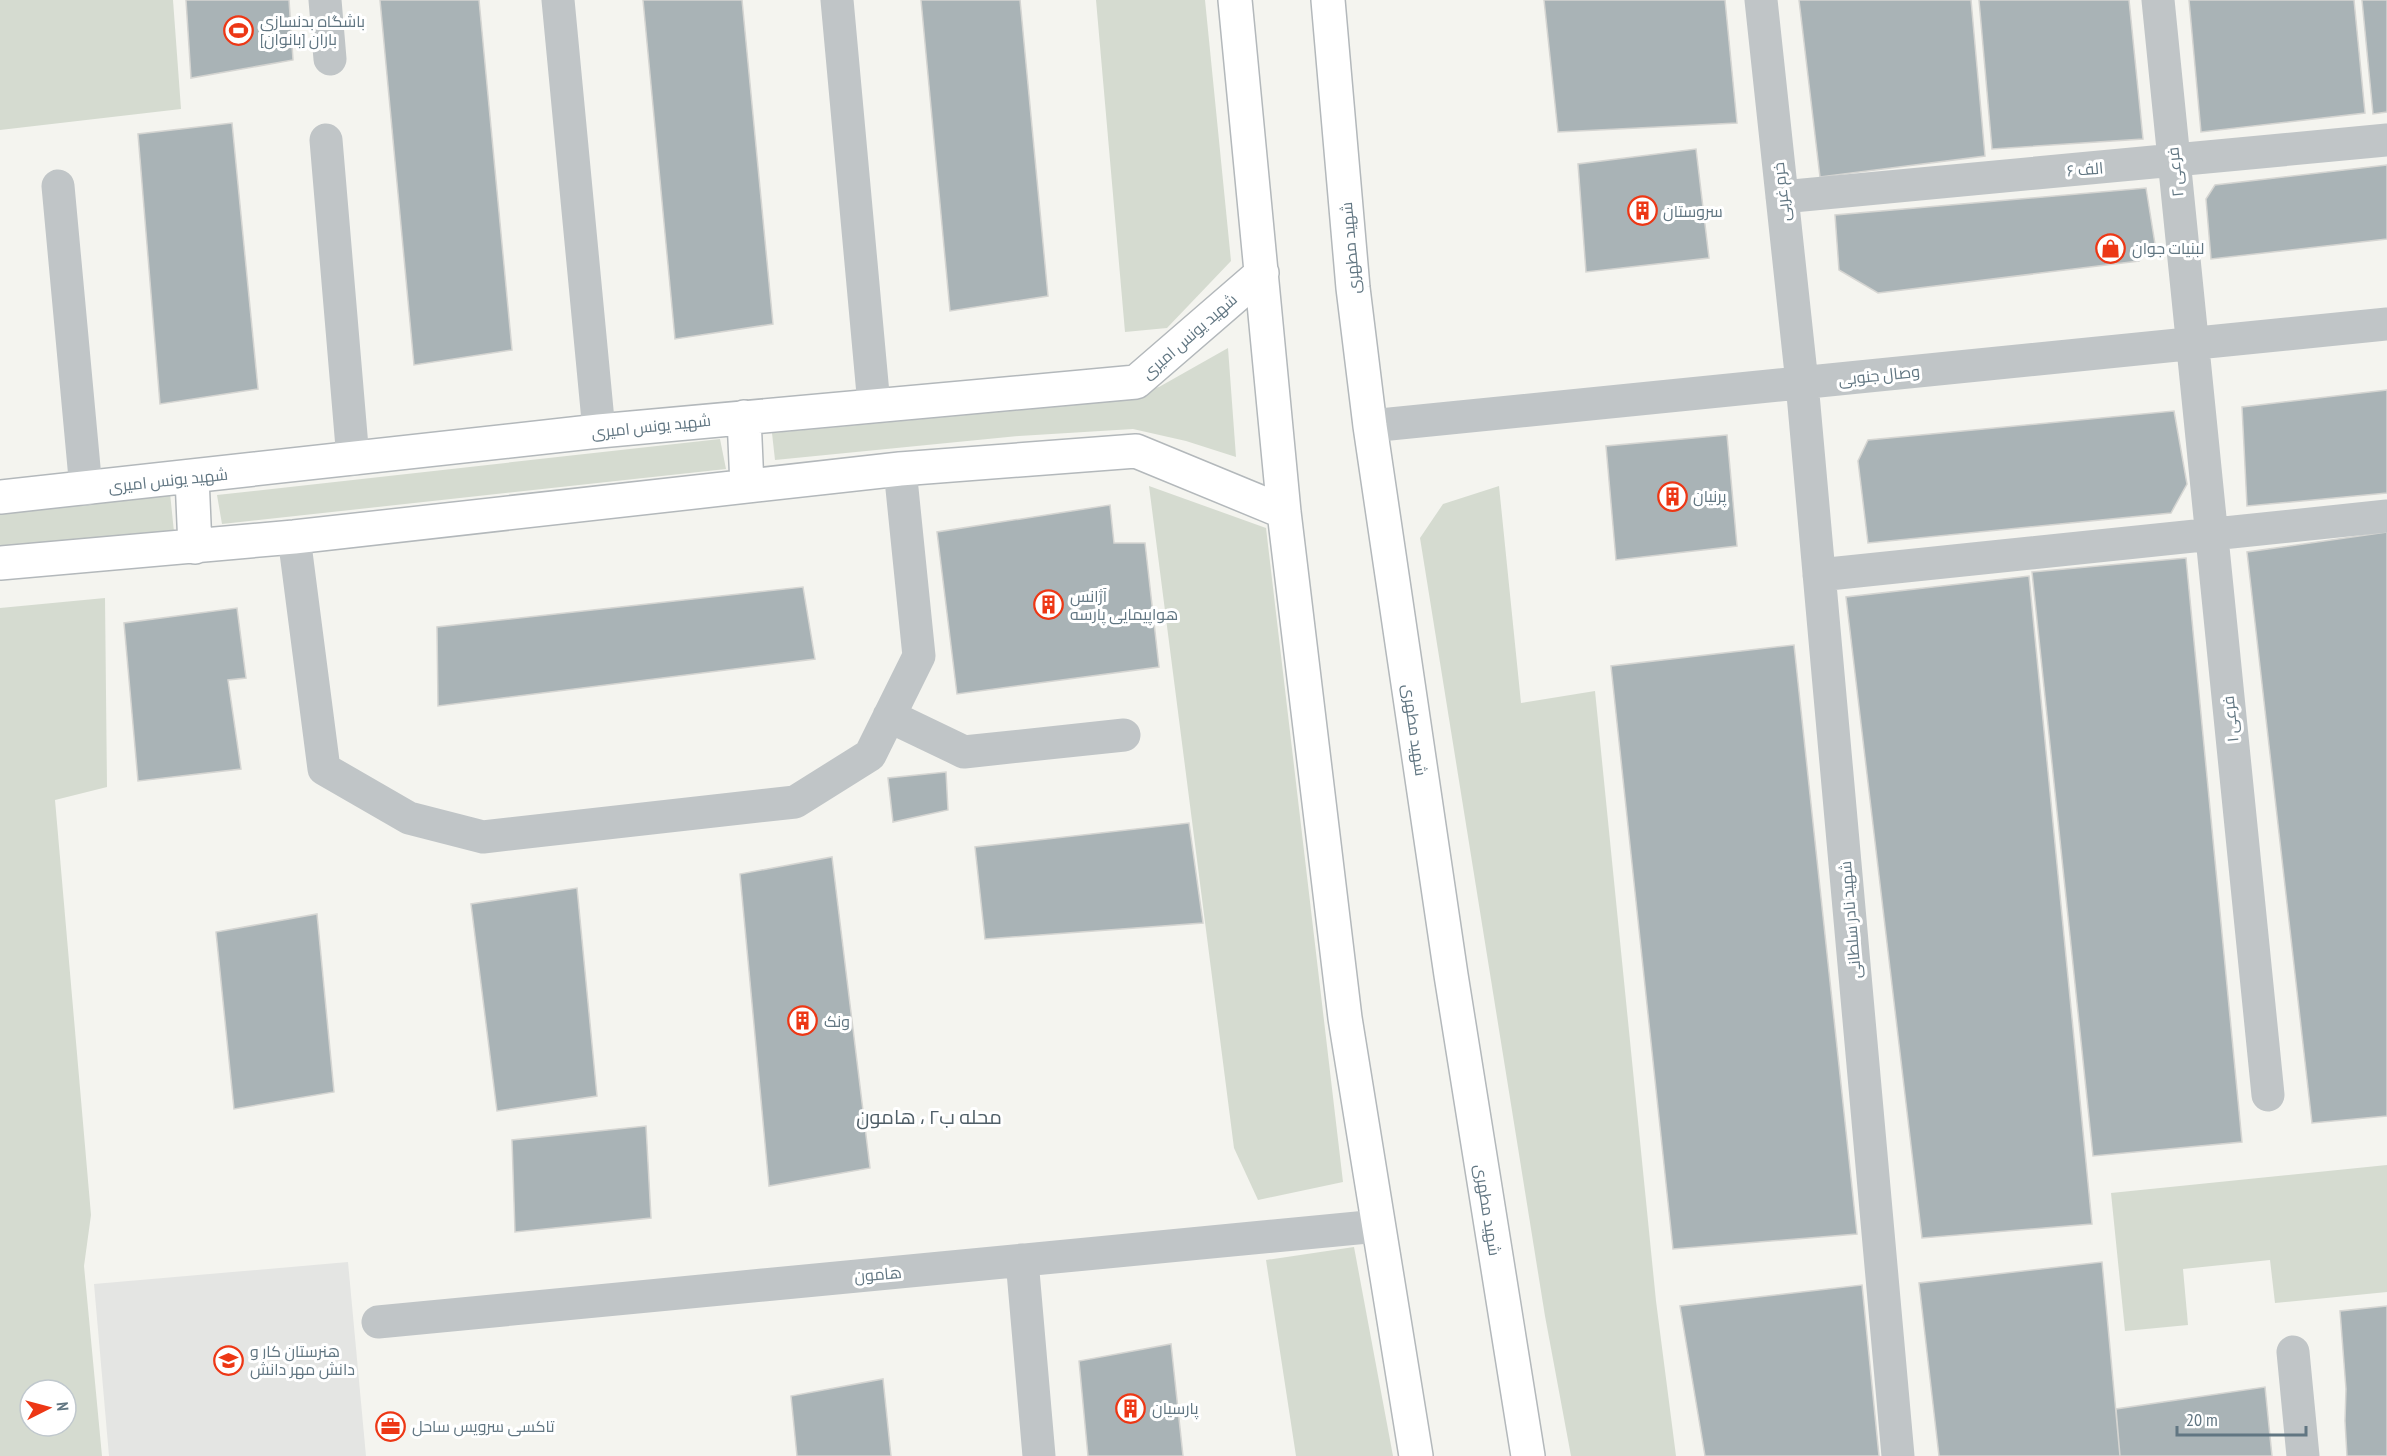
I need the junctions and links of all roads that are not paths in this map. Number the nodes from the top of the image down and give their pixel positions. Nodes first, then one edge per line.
1 (325, 0) edge
2 (558, 0) edge
3 (837, 0) edge
4 (1235, 0) edge
5 (1328, 0) edge
6 (1761, 0) edge
7 (2158, 0) edge
8 (330, 59) dead end
9 (326, 140) dead end
10 (2387, 140) edge
11 (2174, 160) junction
12 (58, 186) dead end
13 (1782, 196) junction
14 (1262, 273) junction
15 (2387, 324) edge
16 (2192, 344) junction
17 (1802, 383) junction
18 (874, 405) junction
19 (744, 417) junction
20 (1370, 426) junction
21 (599, 431) junction
22 (353, 459) junction
23 (900, 469) junction
24 (192, 477) junction
25 (747, 486) junction
26 (86, 489) junction
27 (0, 497) edge
28 (1284, 512) junction
29 (2387, 516) edge
30 (2211, 533) junction
31 (294, 537) junction
32 (195, 547) junction
33 (0, 563) edge
34 (1819, 574) junction
35 (889, 716) junction
36 (1124, 735) dead end
37 (2268, 1095) dead end
38 (1378, 1226) junction
39 (1022, 1260) junction
40 (378, 1322) dead end
41 (2293, 1352) dead end
42 (1039, 1456) edge
43 (1416, 1456) edge
44 (1528, 1456) edge
45 (1898, 1456) edge
46 (2303, 1456) edge

1 - 8 street
2 - 21 street
3 - 18 street
4 - 14 main road
5 - 20 main road, شهید مطهری
6 - 13 street, خرم غربی
7 - 11 street, فرعی ۲
9 - 22 street
10 - 11 street, ۶ الف
11 - 13 street, ۶ الف
11 - 16 street, فرعی ۲
12 - 26 street
13 - 17 street, خرم غربی
14 - 18 main road, شهید یونس امیری
14 - 28 main road
15 - 16 street, وصال جنوبی
16 - 17 street, وصال جنوبی
16 - 30 street, فرعی ۱
17 - 20 street, وصال جنوبی
17 - 34 street, شهید نادر سلطانی
18 - 19 main road, شهید یونس امیری
19 - 21 main road, شهید یونس امیری
19 - 25 main road
20 - 44 main road, شهید مطهری
21 - 22 main road, شهید یونس امیری
22 - 24 main road, شهید یونس امیری
23 - 25 main road
23 - 28 main road
23 - 35 street
24 - 26 main road, شهید یونس امیری
24 - 32 main road
25 - 31 main road
26 - 27 main road, شهید یونس امیری
28 - 38 main road
29 - 30 street
30 - 34 street
30 - 37 street, فرعی ۱
31 - 32 main road
31 - 35 street
32 - 33 main road
34 - 45 street, شهید نادر سلطانی
35 - 36 street
38 - 39 street, هامون
38 - 43 main road
39 - 40 street, هامون
39 - 42 street
41 - 46 street

